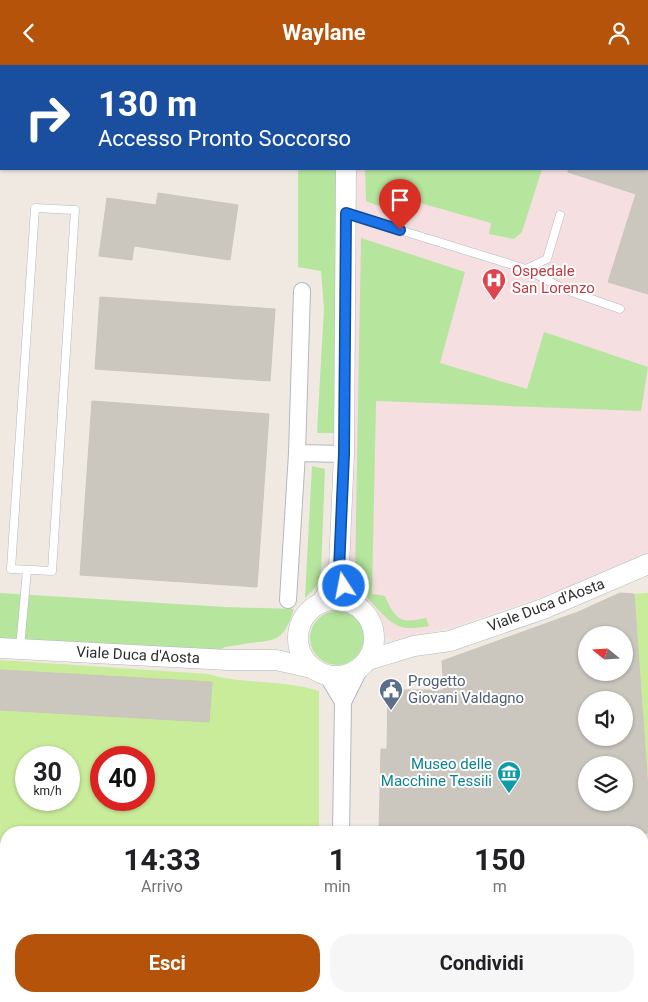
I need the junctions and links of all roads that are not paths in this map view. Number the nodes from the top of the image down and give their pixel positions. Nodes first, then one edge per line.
1 (346, 170) edge
2 (346, 213) junction
3 (560, 215) dead end
4 (526, 269) junction
5 (302, 291) dead end
6 (620, 309) dead end
7 (297, 453) junction
8 (344, 454) junction
9 (648, 564) edge
10 (27, 570) junction
11 (339, 570) junction
12 (288, 600) dead end
13 (322, 602) junction
14 (350, 602) junction
15 (372, 625) junction
16 (298, 636) junction
17 (414, 646) junction
18 (0, 648) edge
19 (20, 649) junction
20 (276, 660) junction
21 (364, 664) junction
22 (320, 672) junction
23 (343, 702) junction
24 (341, 826) edge

1 - 2 street
2 - 4 lane
2 - 8 street
3 - 4 lane
4 - 6 lane
5 - 7 street
7 - 8 street
7 - 12 street
8 - 11 street
9 - 17 street, Viale Duca d'Aosta
10 - 10 lane
10 - 19 lane
11 - 13 street
11 - 14 street
13 - 14 street
13 - 16 street
14 - 15 street
15 - 17 street
15 - 21 street
16 - 20 street
16 - 22 street
17 - 21 street, Viale Duca d'Aosta
18 - 19 street, Viale Duca d'Aosta
19 - 20 street, Viale Duca d'Aosta
20 - 22 street, Viale Duca d'Aosta
21 - 22 street
21 - 23 street
22 - 23 street
23 - 24 street

